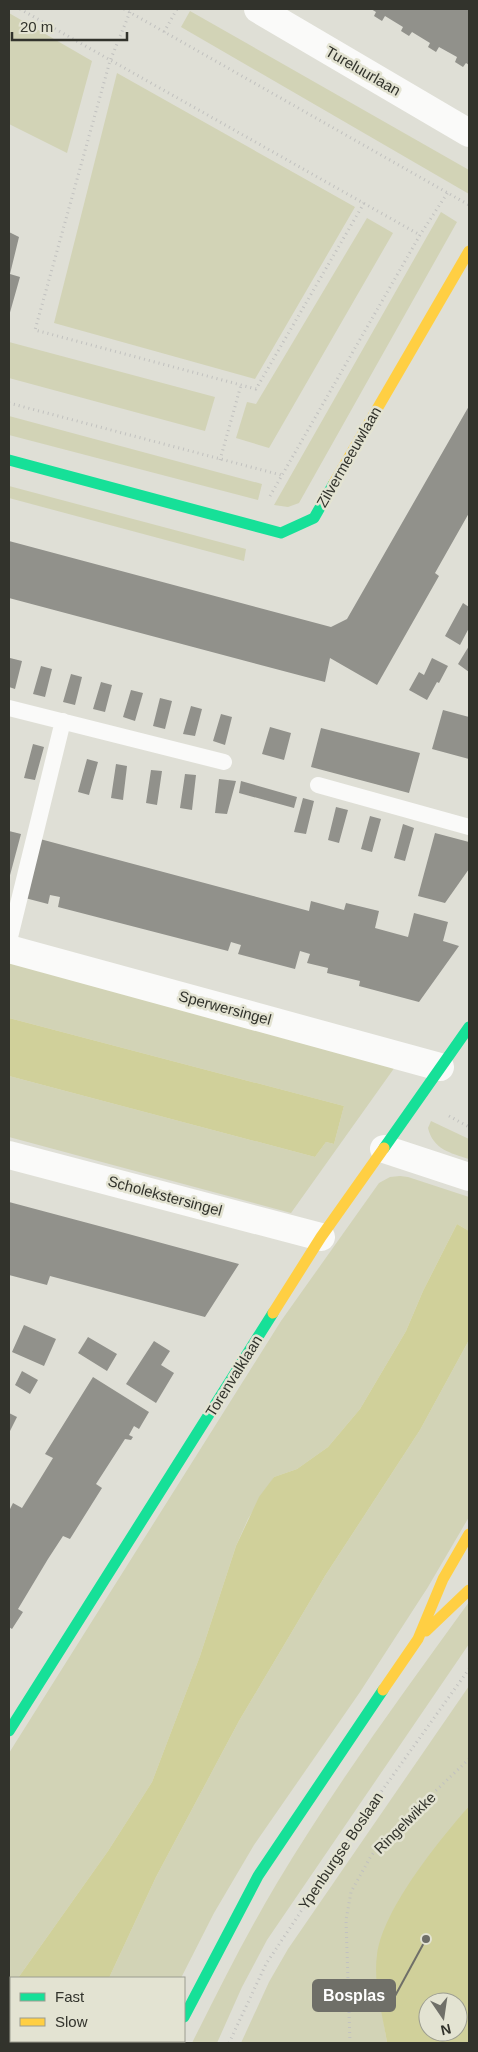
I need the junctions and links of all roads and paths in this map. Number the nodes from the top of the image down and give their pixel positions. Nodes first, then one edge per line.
1 (20, 9) edge
2 (124, 9) edge
3 (177, 9) edge
4 (258, 9) edge
5 (130, 12) junction
6 (164, 32) junction
7 (110, 61) junction
8 (469, 133) edge
9 (448, 192) junction
10 (364, 202) junction
11 (469, 205) edge
12 (420, 235) junction
13 (469, 251) edge
14 (241, 385) junction
15 (9, 403) edge
16 (9, 460) edge
17 (220, 460) junction
18 (281, 475) junction
19 (253, 526) junction
20 (9, 708) edge
21 (63, 721) junction
22 (224, 762) dead end
23 (318, 786) dead end
24 (469, 827) edge
25 (9, 942) edge
26 (9, 949) edge
27 (469, 1027) edge
28 (440, 1067) junction
29 (384, 1149) junction
30 (9, 1155) edge
31 (469, 1177) edge
32 (322, 1237) junction
33 (469, 1534) edge
34 (469, 1590) edge
35 (418, 1639) junction
36 (469, 1669) edge
37 (9, 1732) edge
38 (469, 1759) edge
39 (185, 2015) edge
40 (229, 2043) edge
41 (350, 2043) edge

1 - 7 path
2 - 5 path
3 - 6 path
4 - 8 street, Tureluurlaan
5 - 6 path
5 - 7 path
6 - 9 path
7 - 10 path
7 - 14 path
9 - 11 path
9 - 12 path
10 - 12 path
10 - 14 path
12 - 18 path
13 - 19 street, Zilvermeeuwlaan
14 - 17 path
15 - 17 path
16 - 19 street, Zilvermeeuwlaan
17 - 18 path
18 - 19 path
20 - 21 lane
21 - 22 lane
21 - 25 lane
23 - 24 lane
26 - 28 street, Sperwersingel
27 - 28 street, Torenvalklaan
28 - 29 street, Torenvalklaan
29 - 31 street
29 - 32 street, Torenvalklaan
30 - 32 street, Scholekstersingel
32 - 37 street, Torenvalklaan
33 - 35 street
34 - 35 street
35 - 39 street
36 - 40 path, Ypenburgse Boslaan
38 - 41 path, Ringelwikke

